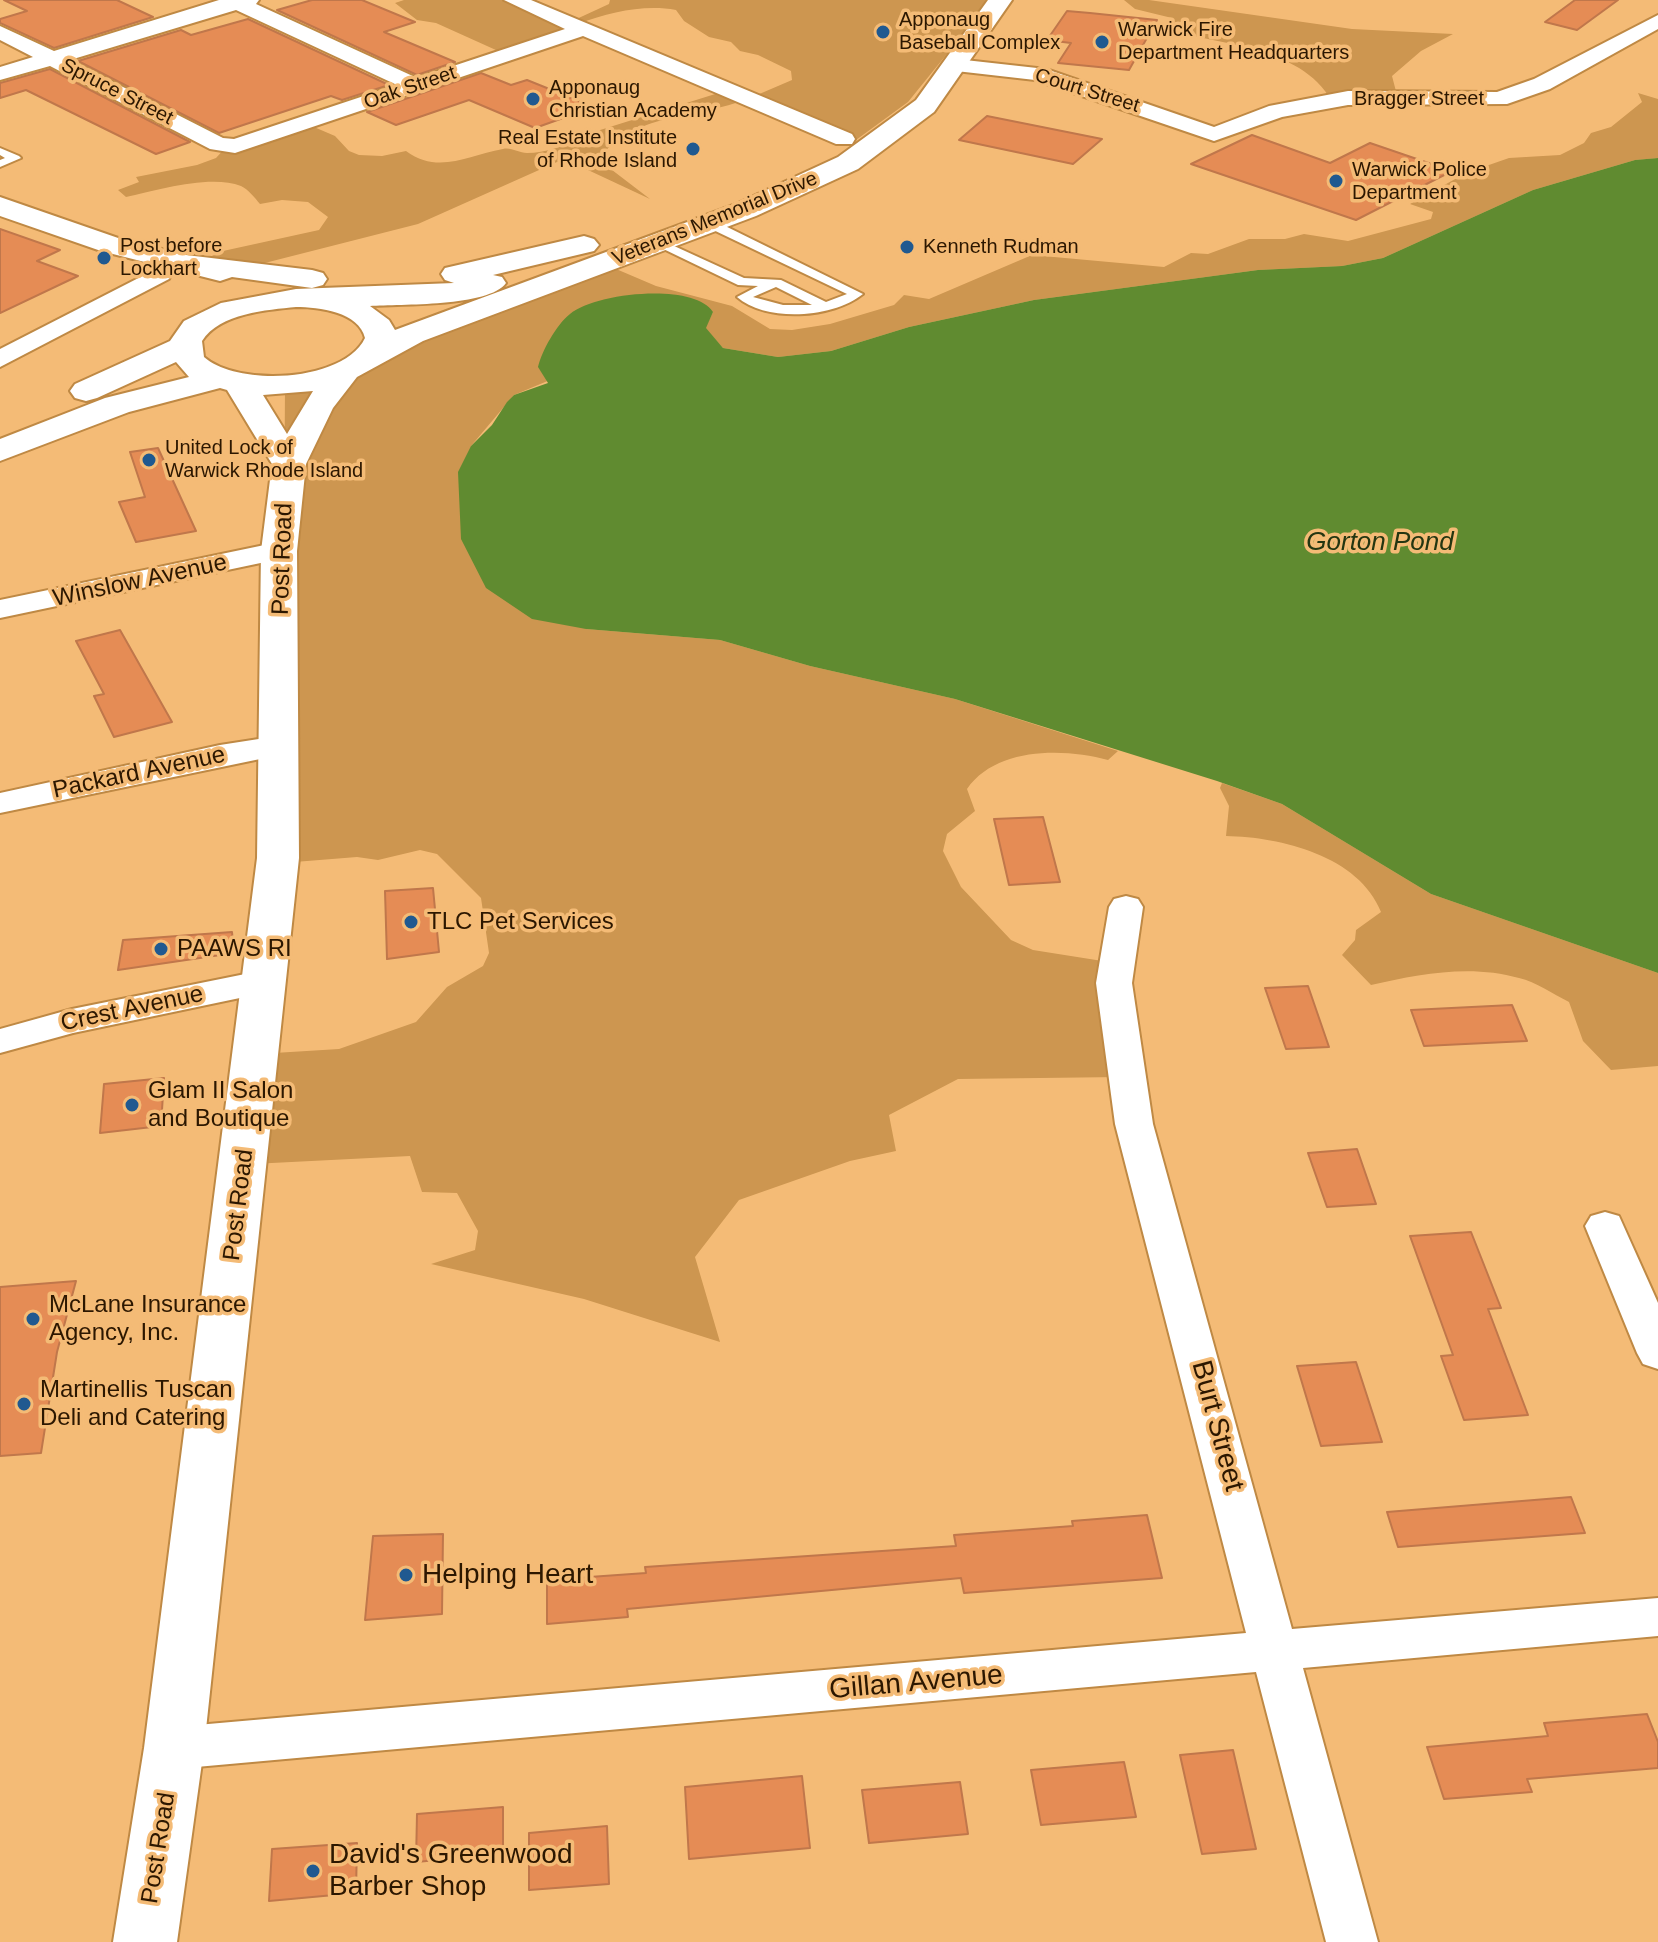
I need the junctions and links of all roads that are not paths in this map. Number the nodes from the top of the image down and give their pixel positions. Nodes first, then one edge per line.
1 (514, 0) edge
2 (968, 0) edge
3 (1000, 0) edge
4 (238, 1) edge
5 (1658, 21) edge
6 (585, 29) junction
7 (0, 32) edge
8 (52, 58) junction
9 (956, 65) junction
10 (0, 74) edge
11 (416, 86) junction
12 (1214, 134) joint
13 (844, 139) junction
14 (235, 146) joint
15 (0, 151) edge
16 (0, 164) edge
17 (0, 206) edge
18 (709, 223) junction
19 (618, 238) junction
20 (657, 243) junction
21 (111, 245) junction
22 (193, 262) junction
23 (790, 262) junction
24 (742, 282) junction
25 (777, 283) junction
26 (294, 298) junction
27 (326, 299) junction
28 (826, 307) junction
29 (181, 308) junction
30 (0, 359) edge
31 (358, 362) junction
32 (229, 381) junction
33 (0, 428) edge
34 (0, 451) edge
35 (289, 464) junction
36 (279, 551) junction
37 (0, 609) edge
38 (278, 746) junction
39 (0, 803) edge
40 (1126, 907) dead end
41 (265, 982) junction
42 (0, 1041) edge
43 (1605, 1226) dead end
44 (1658, 1353) edge
45 (1658, 1617) edge
46 (1277, 1651) junction
47 (174, 1748) junction
48 (145, 1942) edge
49 (1352, 1942) edge

1 - 6 street
2 - 13 main road, Veterans Memorial Drive
3 - 9 main road, Veterans Memorial Drive
4 - 8 street
4 - 11 street
5 - 12 street, Bragger Street
6 - 11 street, Oak Street
6 - 13 street
7 - 8 street, Spruce Street
8 - 10 street
8 - 14 street, Spruce Street
9 - 12 street, Court Street
9 - 18 main road, Veterans Memorial Drive
11 - 14 street, Oak Street
13 - 19 main road, Veterans Memorial Drive
15 - 16 lane
17 - 21 main road
18 - 20 main road, Veterans Memorial Drive
18 - 23 lane
19 - 22 main road
19 - 27 main road, Veterans Memorial Drive
20 - 24 lane
20 - 31 main road, Veterans Memorial Drive
21 - 22 main road
21 - 29 main road
22 - 26 main road
23 - 24 lane
23 - 28 lane
24 - 25 lane
25 - 28 lane
25 - 28 lane
26 - 27 main road
26 - 29 main road
27 - 31 main road
29 - 30 street
29 - 32 main road
29 - 33 main road
31 - 32 main road
31 - 35 main road, Post Road
32 - 34 main road
32 - 35 main road
35 - 36 main road, Post Road
36 - 37 street, Winslow Avenue
36 - 38 main road, Post Road
38 - 39 street, Packard Avenue
38 - 41 main road, Post Road
40 - 46 street, Burt Street
41 - 42 street, Crest Avenue
41 - 47 main road, Post Road
43 - 44 street
45 - 46 street, Gillan Avenue
46 - 47 street, Gillan Avenue
46 - 49 street, Burt Street
47 - 48 main road, Post Road

